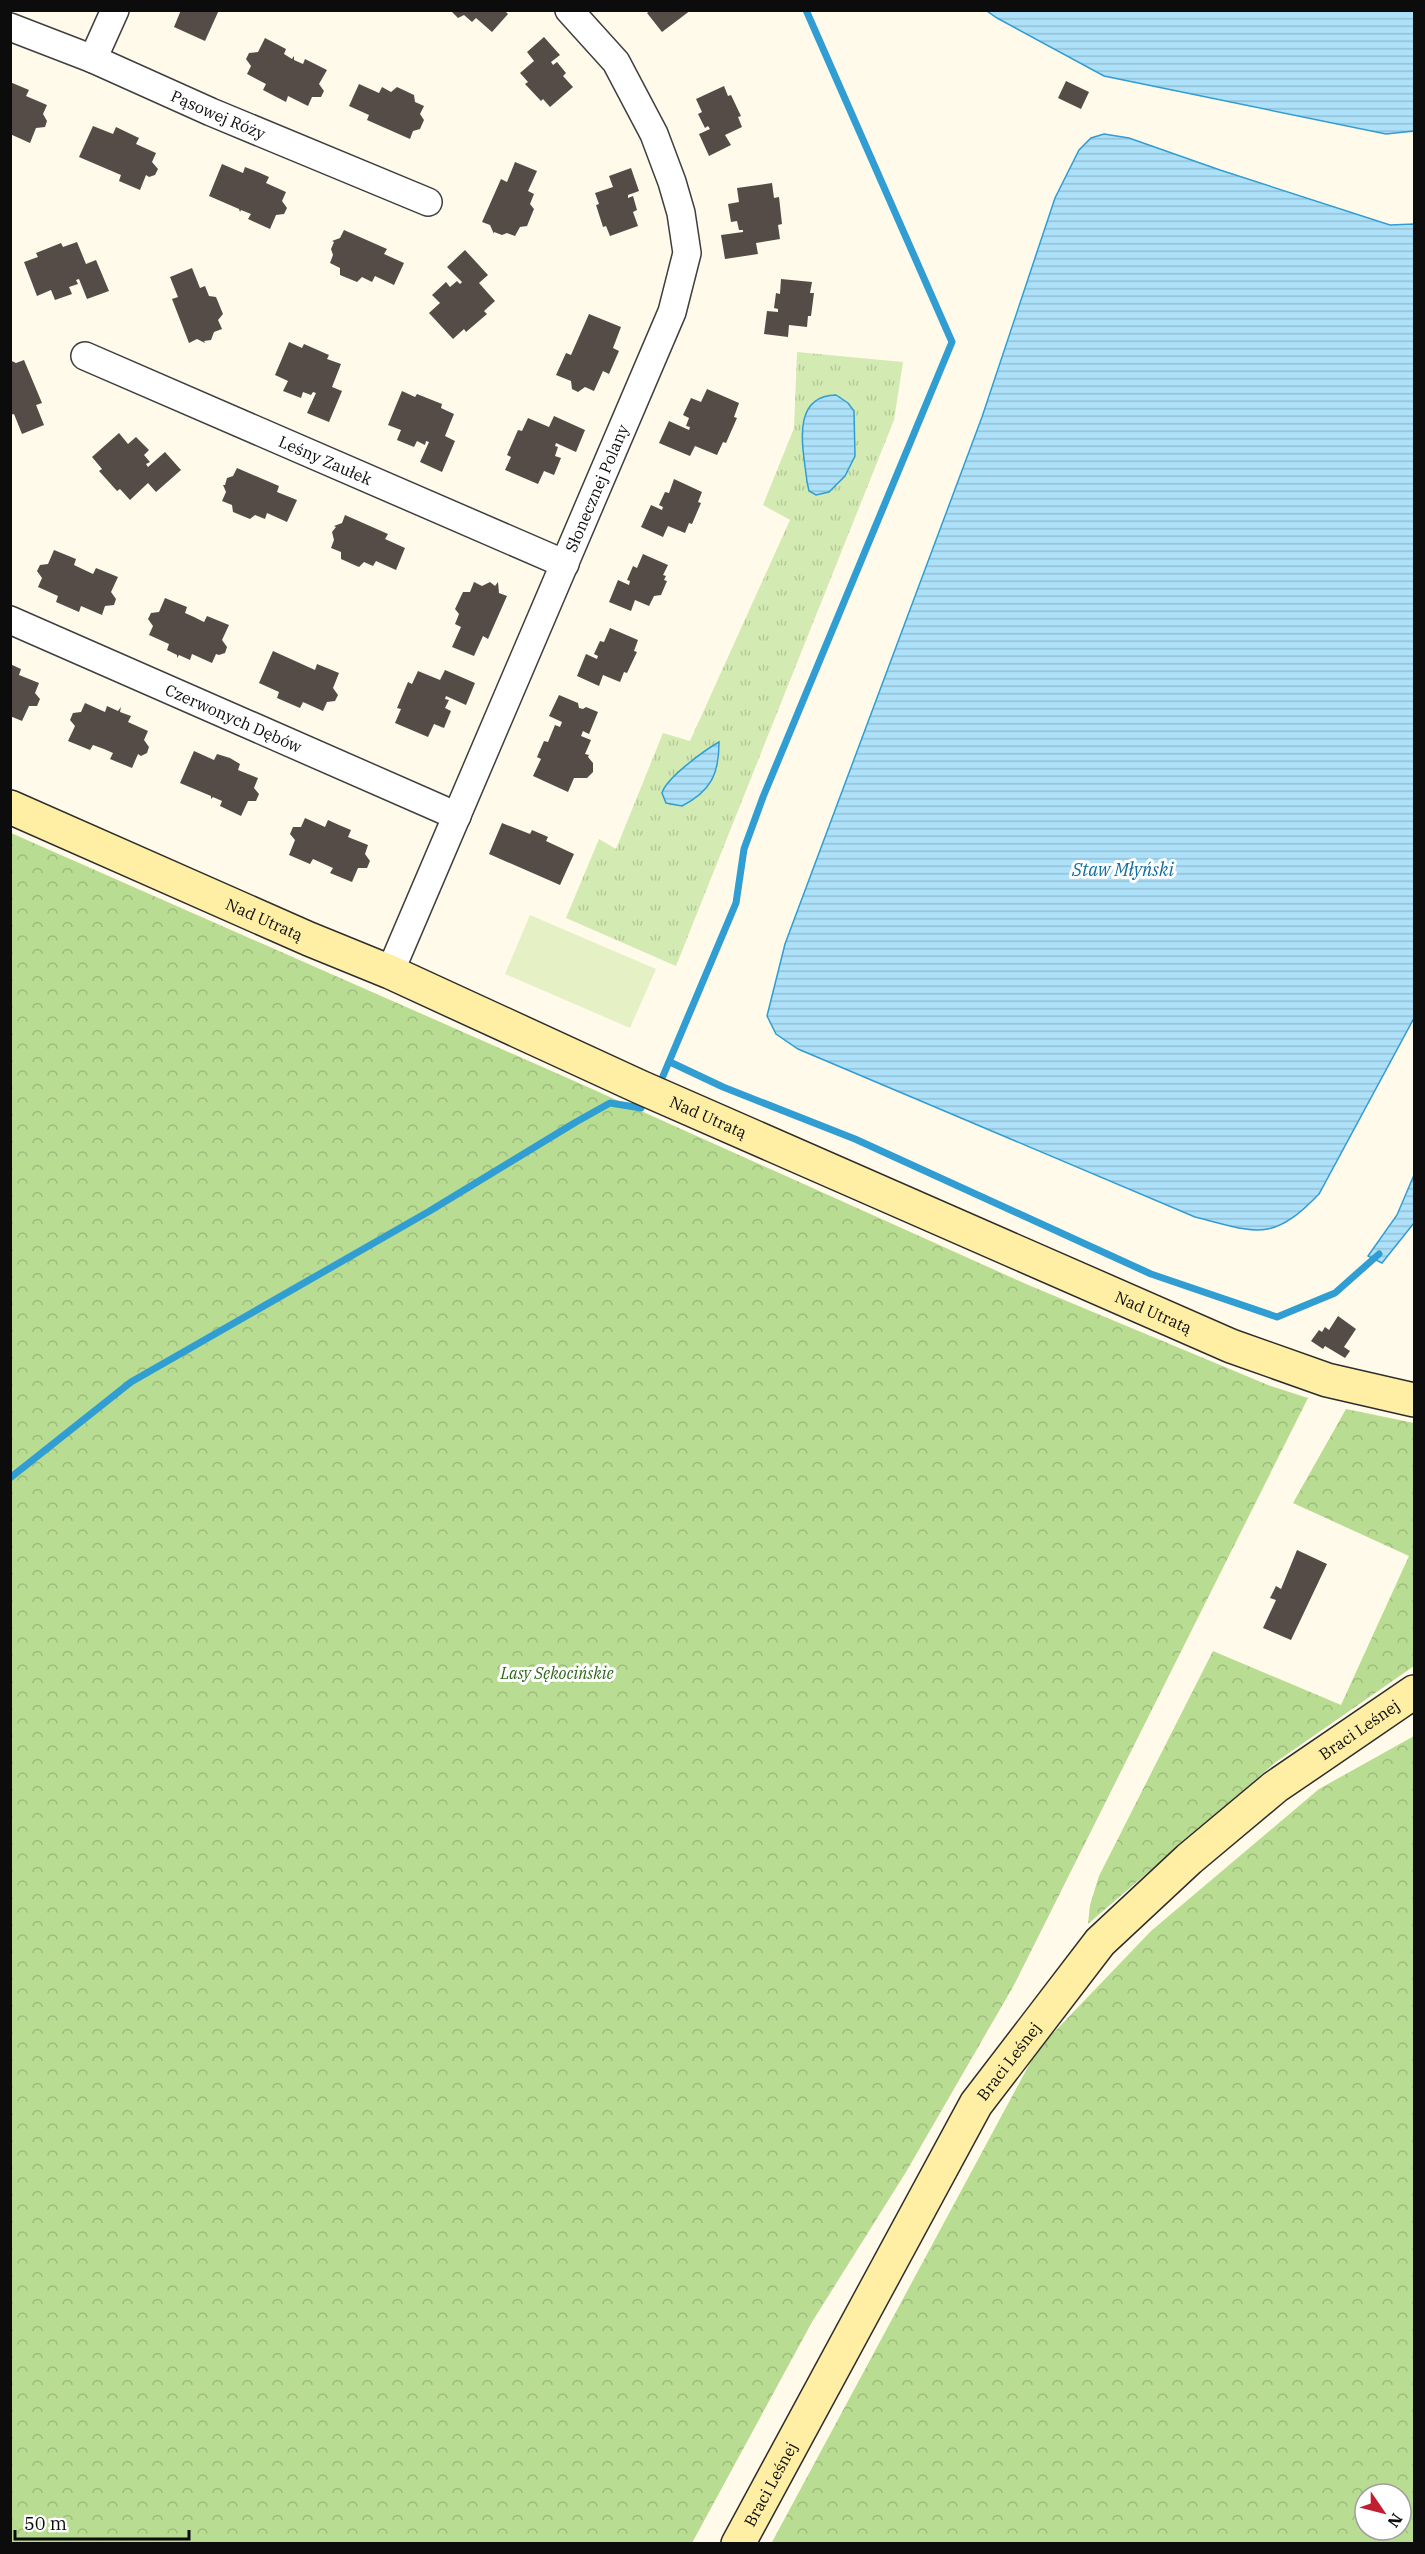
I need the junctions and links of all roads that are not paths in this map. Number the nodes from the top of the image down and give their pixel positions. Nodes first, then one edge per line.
1 (115, 10) edge
2 (569, 10) edge
3 (10, 27) edge
4 (93, 59) junction
5 (428, 202) dead end
6 (85, 356) dead end
7 (565, 564) junction
8 (10, 620) edge
9 (10, 807) edge
10 (457, 816) junction
11 (390, 972) junction
12 (1414, 1400) edge
13 (1414, 1692) edge
14 (738, 2544) edge

1 - 4 street
2 - 7 street, Słonecznej Polany
3 - 4 street, Pąsowej Róży
4 - 5 street, Pąsowej Róży
6 - 7 street, Leśny Zaułek
7 - 10 street, Słonecznej Polany
8 - 10 street, Czerwonych Dębów
9 - 11 street, Nad Utratą
10 - 11 street, Słonecznej Polany
11 - 12 street, Nad Utratą
13 - 14 street, Braci Leśnej

